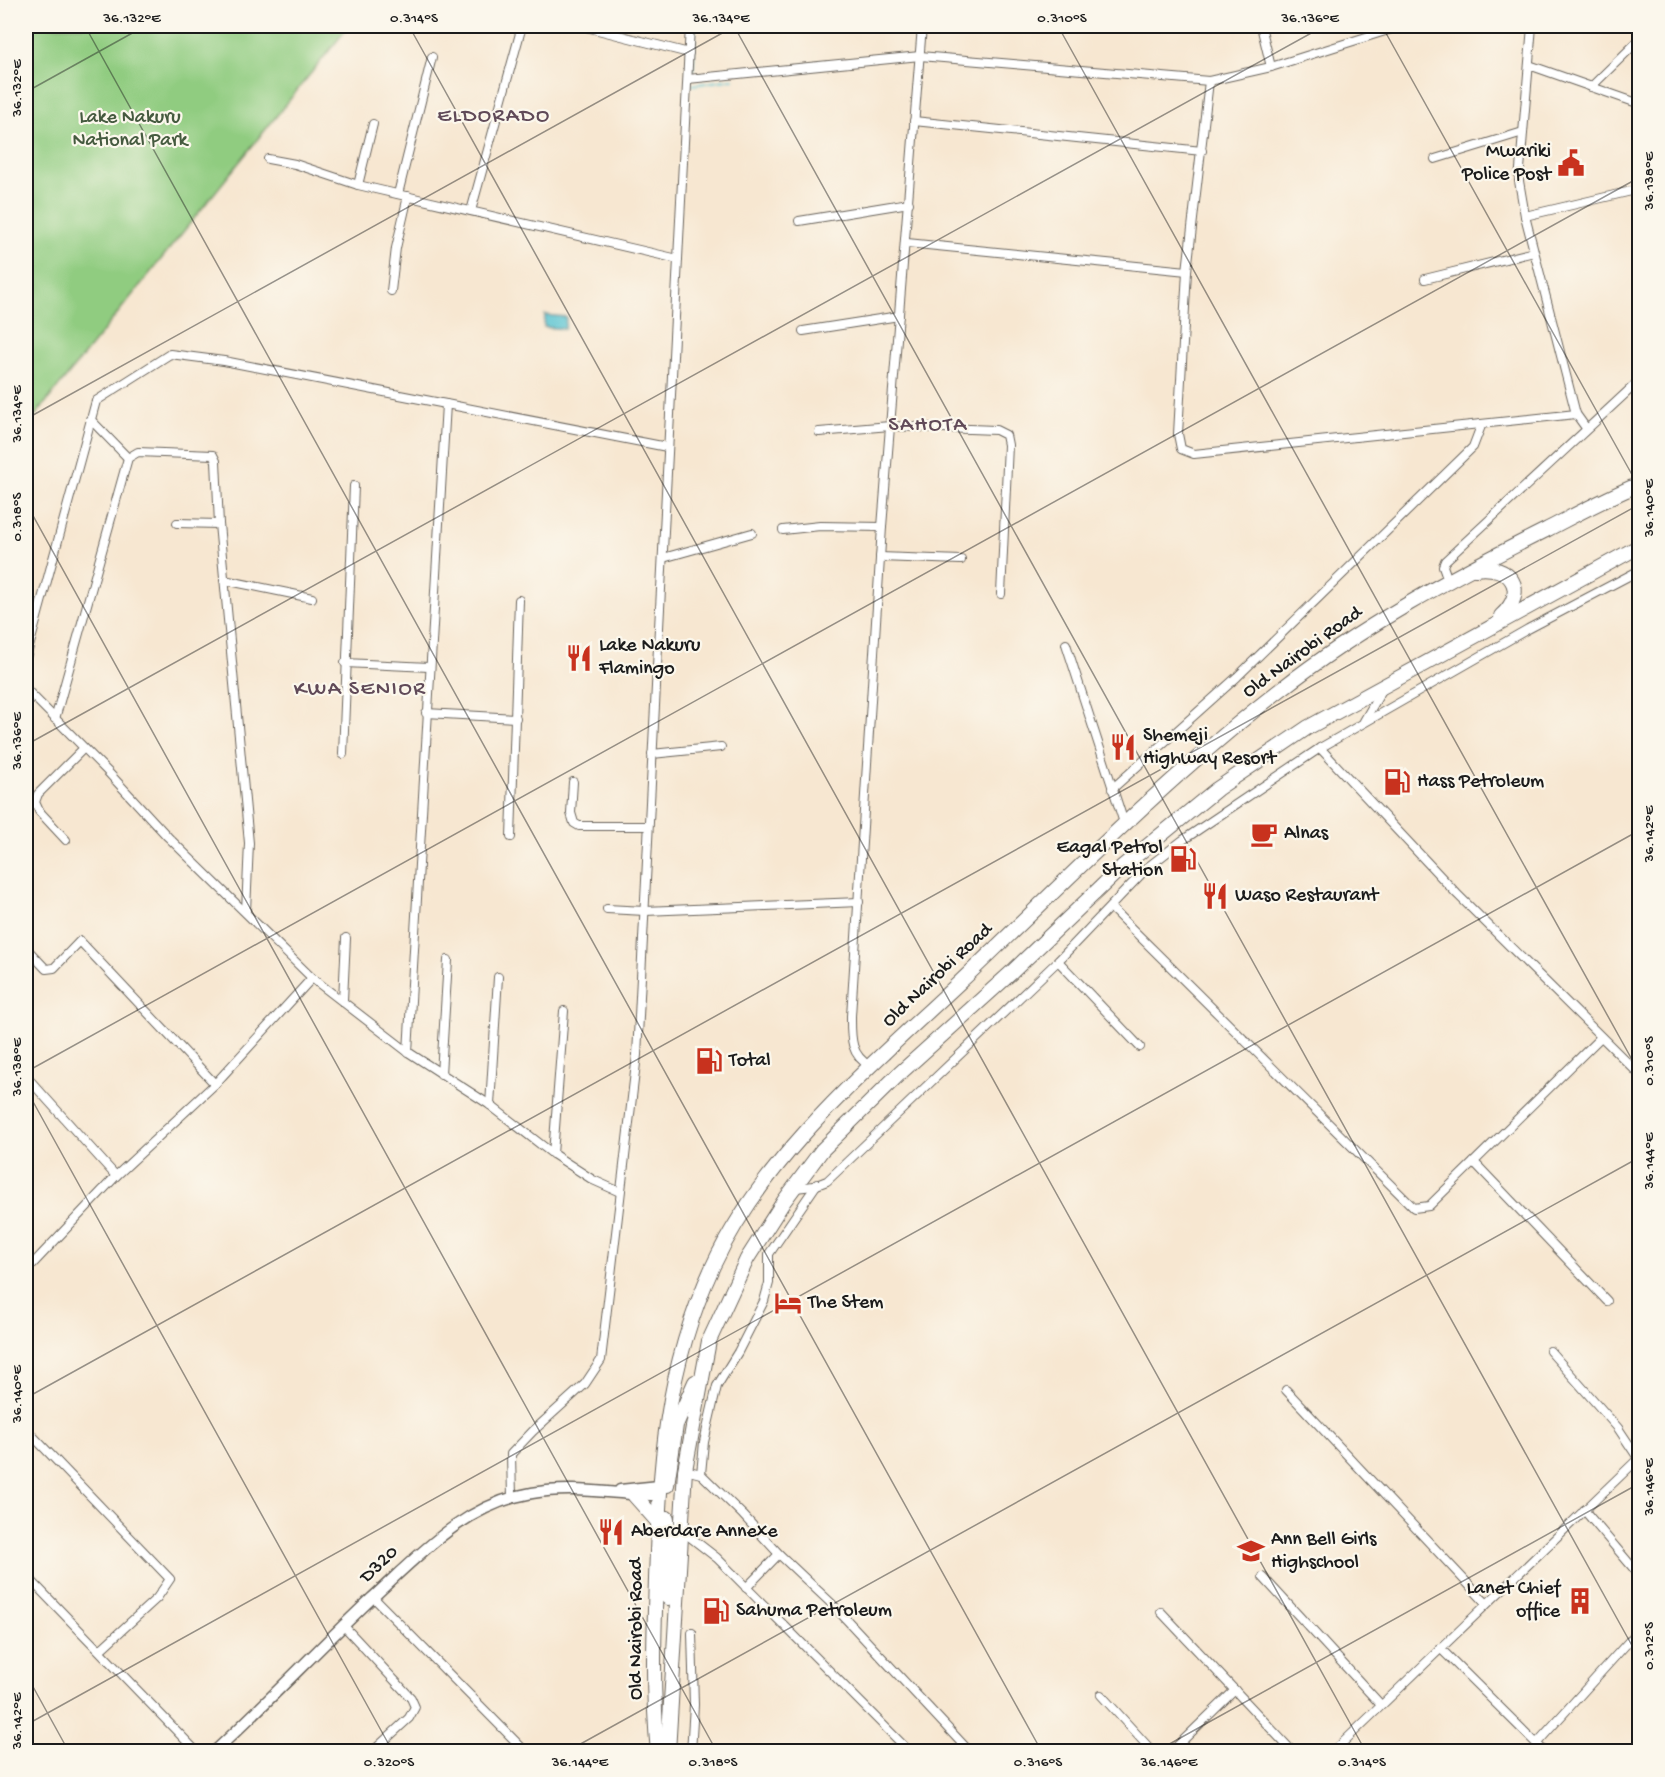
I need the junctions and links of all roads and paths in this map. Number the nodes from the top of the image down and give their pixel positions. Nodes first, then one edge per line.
1 (522, 26) edge
2 (582, 26) edge
3 (690, 26) edge
4 (922, 26) edge
5 (1261, 26) edge
6 (1401, 26) edge
7 (1532, 26) edge
8 (1640, 39) edge
9 (689, 53) junction
10 (920, 56) junction
11 (432, 57) dead end
12 (1529, 65) junction
13 (1271, 67) junction
14 (688, 79) junction
15 (1209, 81) junction
16 (1591, 87) junction
17 (1640, 104) edge
18 (914, 121) junction
19 (373, 124) dead end
20 (1523, 132) junction
21 (1203, 151) junction
22 (268, 159) dead end
23 (1435, 159) dead end
24 (358, 185) junction
25 (1640, 189) edge
26 (398, 194) junction
27 (408, 196) junction
28 (909, 203) junction
29 (471, 211) junction
30 (1525, 216) junction
31 (799, 221) dead end
32 (907, 243) junction
33 (1534, 252) junction
34 (678, 259) junction
35 (1187, 271) junction
36 (1425, 279) dead end
37 (391, 291) dead end
38 (899, 316) junction
39 (802, 331) dead end
40 (1640, 380) edge
41 (446, 404) junction
42 (1576, 414) junction
43 (90, 419) junction
44 (890, 426) junction
45 (1481, 426) junction
46 (1586, 428) junction
47 (819, 432) dead end
48 (667, 447) junction
49 (128, 458) junction
50 (1640, 484) edge
51 (354, 486) dead end
52 (1640, 501) edge
53 (1640, 508) edge
54 (177, 523) dead end
55 (219, 524) junction
56 (882, 527) junction
57 (783, 530) dead end
58 (752, 533) dead end
59 (1640, 546) edge
60 (880, 557) junction
61 (663, 558) junction
62 (960, 560) dead end
63 (1640, 570) edge
64 (1453, 577) junction
65 (224, 580) junction
66 (1001, 594) dead end
67 (312, 597) dead end
68 (519, 600) dead end
69 (1487, 628) junction
70 (1066, 644) dead end
71 (26, 658) edge
72 (345, 663) junction
73 (429, 667) junction
74 (26, 689) edge
75 (1383, 689) junction
76 (426, 713) junction
77 (516, 718) junction
78 (55, 719) junction
79 (1363, 723) junction
80 (721, 747) dead end
81 (84, 748) junction
82 (1320, 748) junction
83 (343, 754) dead end
84 (652, 754) junction
85 (573, 782) dead end
86 (1112, 789) junction
87 (648, 826) junction
88 (1125, 826) junction
89 (511, 837) dead end
90 (66, 840) dead end
91 (859, 902) junction
92 (1110, 907) junction
93 (607, 909) dead end
94 (246, 911) junction
95 (645, 911) junction
96 (346, 938) dead end
97 (26, 948) edge
98 (448, 960) dead end
99 (1058, 961) junction
100 (498, 977) dead end
101 (312, 978) junction
102 (343, 1000) junction
103 (564, 1011) dead end
104 (1601, 1036) junction
105 (1140, 1047) dead end
106 (408, 1052) junction
107 (870, 1066) junction
108 (441, 1074) junction
109 (1640, 1075) edge
110 (26, 1076) edge
111 (215, 1084) junction
112 (490, 1106) junction
113 (554, 1154) junction
114 (1474, 1162) junction
115 (116, 1176) junction
116 (817, 1184) junction
117 (793, 1188) junction
118 (620, 1192) junction
119 (26, 1271) edge
120 (1607, 1301) dead end
121 (690, 1329) junction
122 (709, 1341) junction
123 (1550, 1351) dead end
124 (703, 1368) junction
125 (1286, 1390) dead end
126 (26, 1429) edge
127 (1639, 1457) edge
128 (685, 1470) junction
129 (701, 1474) junction
130 (614, 1491) junction
131 (661, 1491) junction
132 (634, 1495) junction
133 (512, 1497) junction
134 (1584, 1510) junction
135 (658, 1522) junction
136 (681, 1530) junction
137 (779, 1554) junction
138 (26, 1575) edge
139 (1640, 1576) edge
140 (1263, 1577) dead end
141 (746, 1588) junction
142 (373, 1598) junction
143 (1486, 1603) junction
144 (1161, 1612) dead end
145 (343, 1625) junction
146 (1640, 1629) edge
147 (692, 1633) dead end
148 (1440, 1648) junction
149 (100, 1650) junction
150 (673, 1660) junction
151 (1235, 1690) junction
152 (1101, 1695) dead end
153 (1381, 1705) junction
154 (1537, 1743) junction
155 (665, 1750) edge
156 (197, 1752) edge
157 (214, 1752) edge
158 (372, 1752) edge
159 (526, 1752) edge
160 (691, 1752) edge
161 (910, 1752) edge
162 (970, 1752) edge
163 (1153, 1752) edge
164 (1171, 1752) edge
165 (1293, 1752) edge
166 (1333, 1752) edge
167 (1545, 1752) edge

1 - 29 street
2 - 9 street
3 - 9 street
4 - 10 street
5 - 13 street
6 - 13 street
7 - 12 street
8 - 16 street
9 - 14 street
10 - 14 street
10 - 15 street
10 - 18 street
11 - 26 street
12 - 16 street
12 - 20 street
13 - 15 street
14 - 34 street
15 - 21 street
16 - 17 street
18 - 21 street
18 - 28 street
19 - 24 street
20 - 23 street
20 - 30 street
21 - 35 street
22 - 24 street
24 - 26 street
25 - 30 street
26 - 27 street
27 - 29 street
27 - 37 street
28 - 31 street
28 - 32 street
29 - 34 street
30 - 33 street
32 - 35 street
32 - 38 street
33 - 36 street
33 - 42 street
34 - 48 street
35 - 45 street
38 - 39 street
38 - 44 street
40 - 46 street
41 - 43 street
41 - 48 street
41 - 73 street
42 - 45 street
42 - 46 street
43 - 49 street
43 - 71 street
44 - 47 street
44 - 56 street
44 - 66 street
45 - 86 street
46 - 64 street
48 - 61 street
49 - 55 street
49 - 78 street
50 - 64 highway, Old Nairobi Road
51 - 72 street
52 - 53 highway
54 - 55 street
55 - 65 street
56 - 57 street
56 - 60 street
58 - 61 street
59 - 69 highway, Old Nairobi Road
60 - 62 street
60 - 91 street
61 - 84 street
63 - 79 street
64 - 69 highway
64 - 88 highway, Old Nairobi Road
65 - 67 street
65 - 94 street
68 - 77 street
69 - 75 highway, Old Nairobi Road
70 - 86 street
72 - 73 street
72 - 83 street
73 - 76 street
74 - 78 street
75 - 79 street
75 - 117 highway, Old Nairobi Road
76 - 77 street
76 - 106 street
77 - 89 street
78 - 81 street
79 - 82 street
80 - 84 street
81 - 90 street
81 - 94 street
82 - 92 street
82 - 104 street
84 - 87 street
85 - 87 street
86 - 88 street
87 - 95 street
88 - 107 highway, Old Nairobi Road
91 - 95 street
91 - 107 street
92 - 99 street
92 - 114 street
93 - 95 street
94 - 101 street
95 - 118 street
96 - 102 street
97 - 111 street
98 - 108 street
99 - 105 street
99 - 116 street
100 - 112 street
101 - 102 street
101 - 111 street
102 - 106 street
103 - 113 street
104 - 109 street
104 - 114 street
106 - 108 street
107 - 121 highway, Old Nairobi Road
108 - 112 street
110 - 115 street
111 - 115 street
112 - 113 street
113 - 118 street
114 - 120 street
115 - 119 street
116 - 117 street
116 - 129 street
117 - 122 highway, Old Nairobi Road
118 - 133 street
121 - 122 highway
121 - 131 highway, Old Nairobi Road
122 - 124 highway, Old Nairobi Road
123 - 127 street
124 - 128 highway, Old Nairobi Road
124 - 131 highway
125 - 143 street
126 - 149 street
127 - 134 street
128 - 129 street
128 - 136 highway, Old Nairobi Road
129 - 137 street
130 - 131 street, D320
130 - 132 street, D320
130 - 133 street, D320 / D320
131 - 132 street, D320
131 - 135 highway, Old Nairobi Road
131 - 150 highway
132 - 135 highway
133 - 142 street, D320 / D320
134 - 139 street
134 - 143 street
135 - 155 highway, Old Nairobi Road
136 - 141 street
136 - 150 highway, Old Nairobi Road
137 - 141 street
137 - 162 street
138 - 149 street
140 - 153 street
141 - 161 street
142 - 145 street, D320 / D320
142 - 159 street
143 - 148 street
144 - 151 street
145 - 157 street, D320 / D320
145 - 158 street
146 - 154 street
147 - 160 street
148 - 153 street
148 - 154 street
149 - 156 street
150 - 155 highway, Old Nairobi Road
151 - 164 street
151 - 165 street
152 - 163 street
153 - 166 street
154 - 167 street
155 - 160 street

